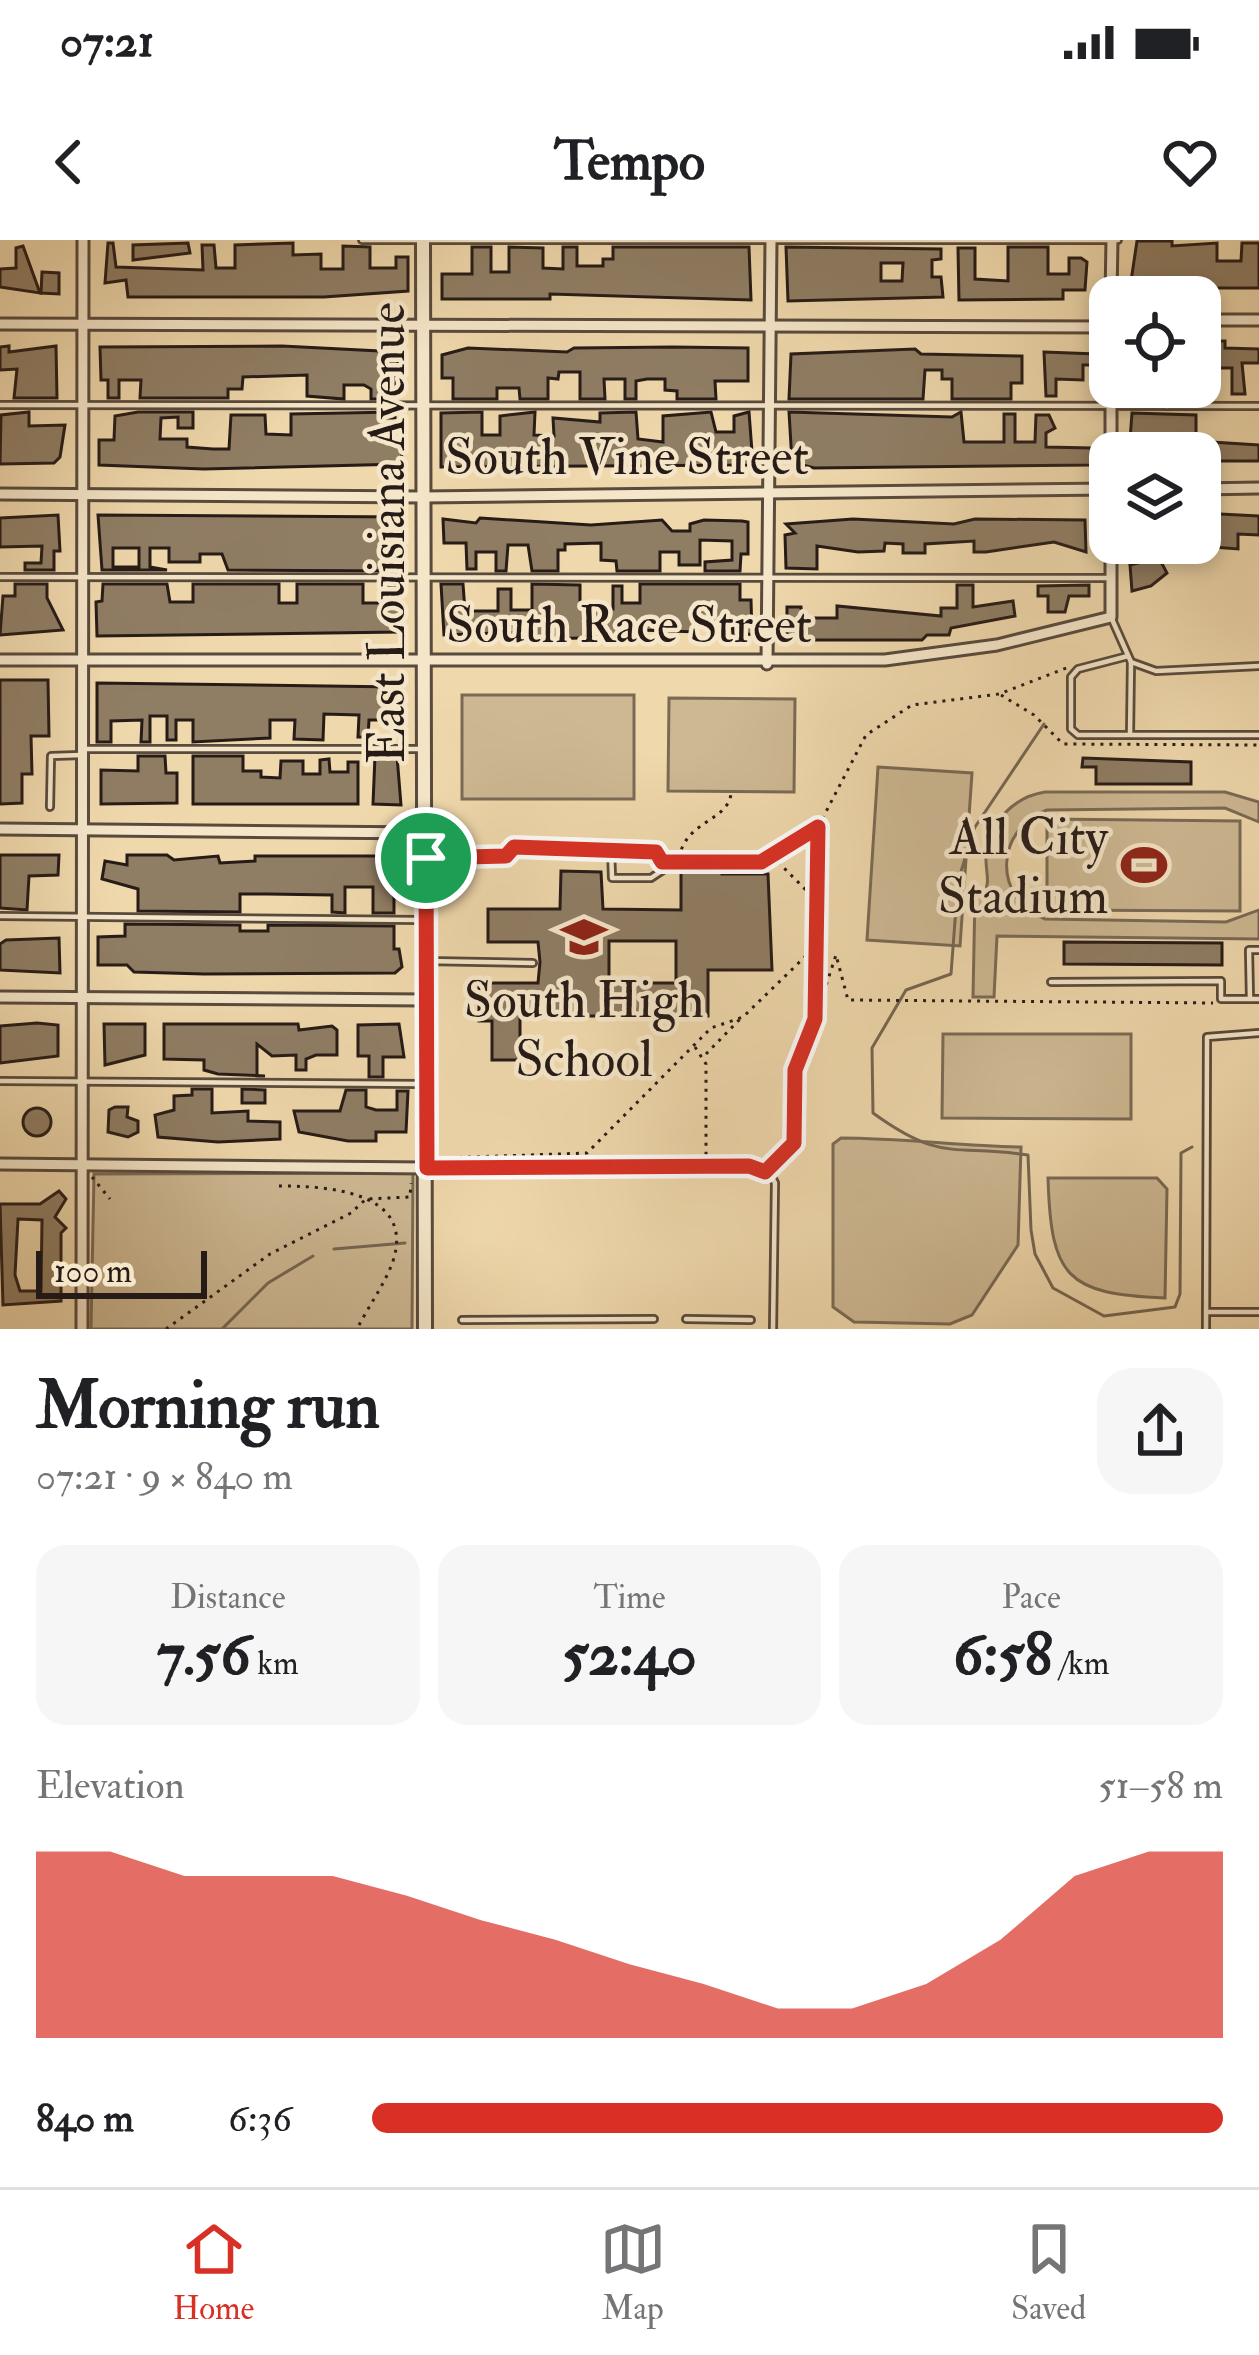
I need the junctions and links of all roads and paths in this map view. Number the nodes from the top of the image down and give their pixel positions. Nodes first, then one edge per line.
1 (83, 240) edge
2 (362, 240) edge
3 (423, 240) edge
4 (771, 240) edge
5 (1114, 240) edge
6 (1112, 276) edge
7 (1221, 320) edge
8 (1259, 320) edge
9 (0, 324) edge
10 (83, 324) junction
11 (424, 325) junction
12 (770, 327) junction
13 (1089, 327) edge
14 (83, 405) junction
15 (0, 406) edge
16 (1221, 406) edge
17 (1259, 406) edge
18 (1089, 407) edge
19 (769, 408) junction
20 (424, 409) junction
21 (1259, 488) edge
22 (1089, 489) edge
23 (1221, 489) edge
24 (0, 494) edge
25 (82, 494) junction
26 (768, 494) junction
27 (423, 496) junction
28 (1111, 564) edge
29 (0, 577) edge
30 (767, 577) junction
31 (82, 578) junction
32 (423, 578) junction
33 (1111, 578) junction
34 (1111, 617) junction
35 (1130, 659) junction
36 (0, 660) edge
37 (82, 660) junction
38 (425, 664) junction
39 (767, 664) junction
40 (1075, 665) dead end
41 (1259, 666) edge
42 (1130, 735) junction
43 (1259, 735) edge
44 (426, 749) junction
45 (82, 752) junction
46 (731, 793) dead end
47 (50, 807) dead end
48 (818, 827) junction
49 (0, 829) edge
50 (82, 829) junction
51 (426, 832) junction
52 (611, 848) junction
53 (426, 858) junction
54 (662, 862) junction
55 (679, 862) junction
56 (761, 862) junction
57 (816, 900) junction
58 (0, 916) edge
59 (82, 916) junction
60 (426, 920) junction
61 (813, 949) junction
62 (1259, 950) edge
63 (426, 961) junction
64 (532, 963) dead end
65 (1051, 982) dead end
66 (82, 997) junction
67 (0, 998) edge
68 (426, 1000) junction
69 (1250, 1000) junction
70 (1259, 1000) edge
71 (1213, 1003) dead end
72 (743, 1017) junction
73 (815, 1019) junction
74 (1259, 1033) edge
75 (694, 1045) junction
76 (704, 1055) junction
77 (0, 1081) edge
78 (81, 1082) junction
79 (426, 1084) junction
80 (441, 1158) dead end
81 (706, 1162) dead end
82 (81, 1163) junction
83 (0, 1164) edge
84 (427, 1168) junction
85 (765, 1172) junction
86 (411, 1183) dead end
87 (279, 1186) dead end
88 (366, 1198) junction
89 (110, 1199) dead end
90 (1205, 1312) junction
91 (1259, 1312) edge
92 (654, 1319) dead end
93 (686, 1319) dead end
94 (461, 1320) dead end
95 (751, 1320) dead end
96 (82, 1329) edge
97 (166, 1329) edge
98 (357, 1329) edge
99 (425, 1329) edge
100 (773, 1329) edge
101 (1205, 1329) edge

1 - 10 street
2 - 3 lane
3 - 4 lane
3 - 11 street, East Louisiana Avenue
4 - 5 lane
4 - 12 street
5 - 6 street
7 - 8 street
9 - 10 street
10 - 11 street
10 - 14 street
11 - 12 street
11 - 20 street, East Louisiana Avenue
12 - 13 street
12 - 19 street
14 - 15 lane
14 - 20 lane
14 - 25 street
16 - 17 lane
18 - 19 lane
19 - 20 lane
19 - 26 street
20 - 27 street, East Louisiana Avenue
21 - 23 street
22 - 26 street, South Vine Street
24 - 25 street, South Vine Street
25 - 27 street, South Vine Street
25 - 31 street
26 - 27 street, South Vine Street
26 - 30 street
27 - 32 street, East Louisiana Avenue
28 - 33 street
29 - 31 lane
30 - 32 lane
30 - 33 lane
30 - 39 street
31 - 32 lane
31 - 37 street
32 - 38 street, East Louisiana Avenue
33 - 34 street
34 - 35 lane
34 - 39 street, South Race Street
35 - 41 lane
35 - 42 lane
35 - 42 lane
36 - 37 street, South Race Street
37 - 38 street, South Race Street
37 - 45 street
38 - 39 street, South Race Street
38 - 44 street, East Louisiana Avenue
40 - 48 path
42 - 43 lane
44 - 45 lane
44 - 51 street, East Louisiana Avenue
45 - 47 lane
45 - 50 street
46 - 55 path
48 - 56 path
48 - 57 path
49 - 50 street
50 - 51 street
50 - 59 street
51 - 53 street, East Louisiana Avenue
52 - 53 lane
52 - 54 lane
52 - 54 lane
53 - 60 street, East Louisiana Avenue
54 - 55 path
55 - 56 path
56 - 57 path
57 - 61 path
58 - 59 lane
59 - 60 lane
59 - 66 street
60 - 63 street, East Louisiana Avenue
61 - 72 path
61 - 73 path
62 - 69 lane
63 - 64 lane
63 - 68 street, East Louisiana Avenue
65 - 69 lane
66 - 67 street
66 - 68 street
66 - 78 street
68 - 79 street, East Louisiana Avenue
69 - 70 lane
71 - 73 path
72 - 75 path
72 - 76 path
73 - 85 path
74 - 90 lane
75 - 76 path
75 - 80 path
76 - 81 path
77 - 78 lane
78 - 79 lane
78 - 82 street
79 - 84 street, East Louisiana Avenue
82 - 83 street
82 - 84 street
82 - 89 path
82 - 96 street
84 - 85 lane
84 - 99 street, East Louisiana Avenue
85 - 100 lane
86 - 88 path
87 - 88 path
88 - 97 path
88 - 98 path
90 - 91 lane
90 - 101 lane
92 - 94 lane
93 - 95 lane

